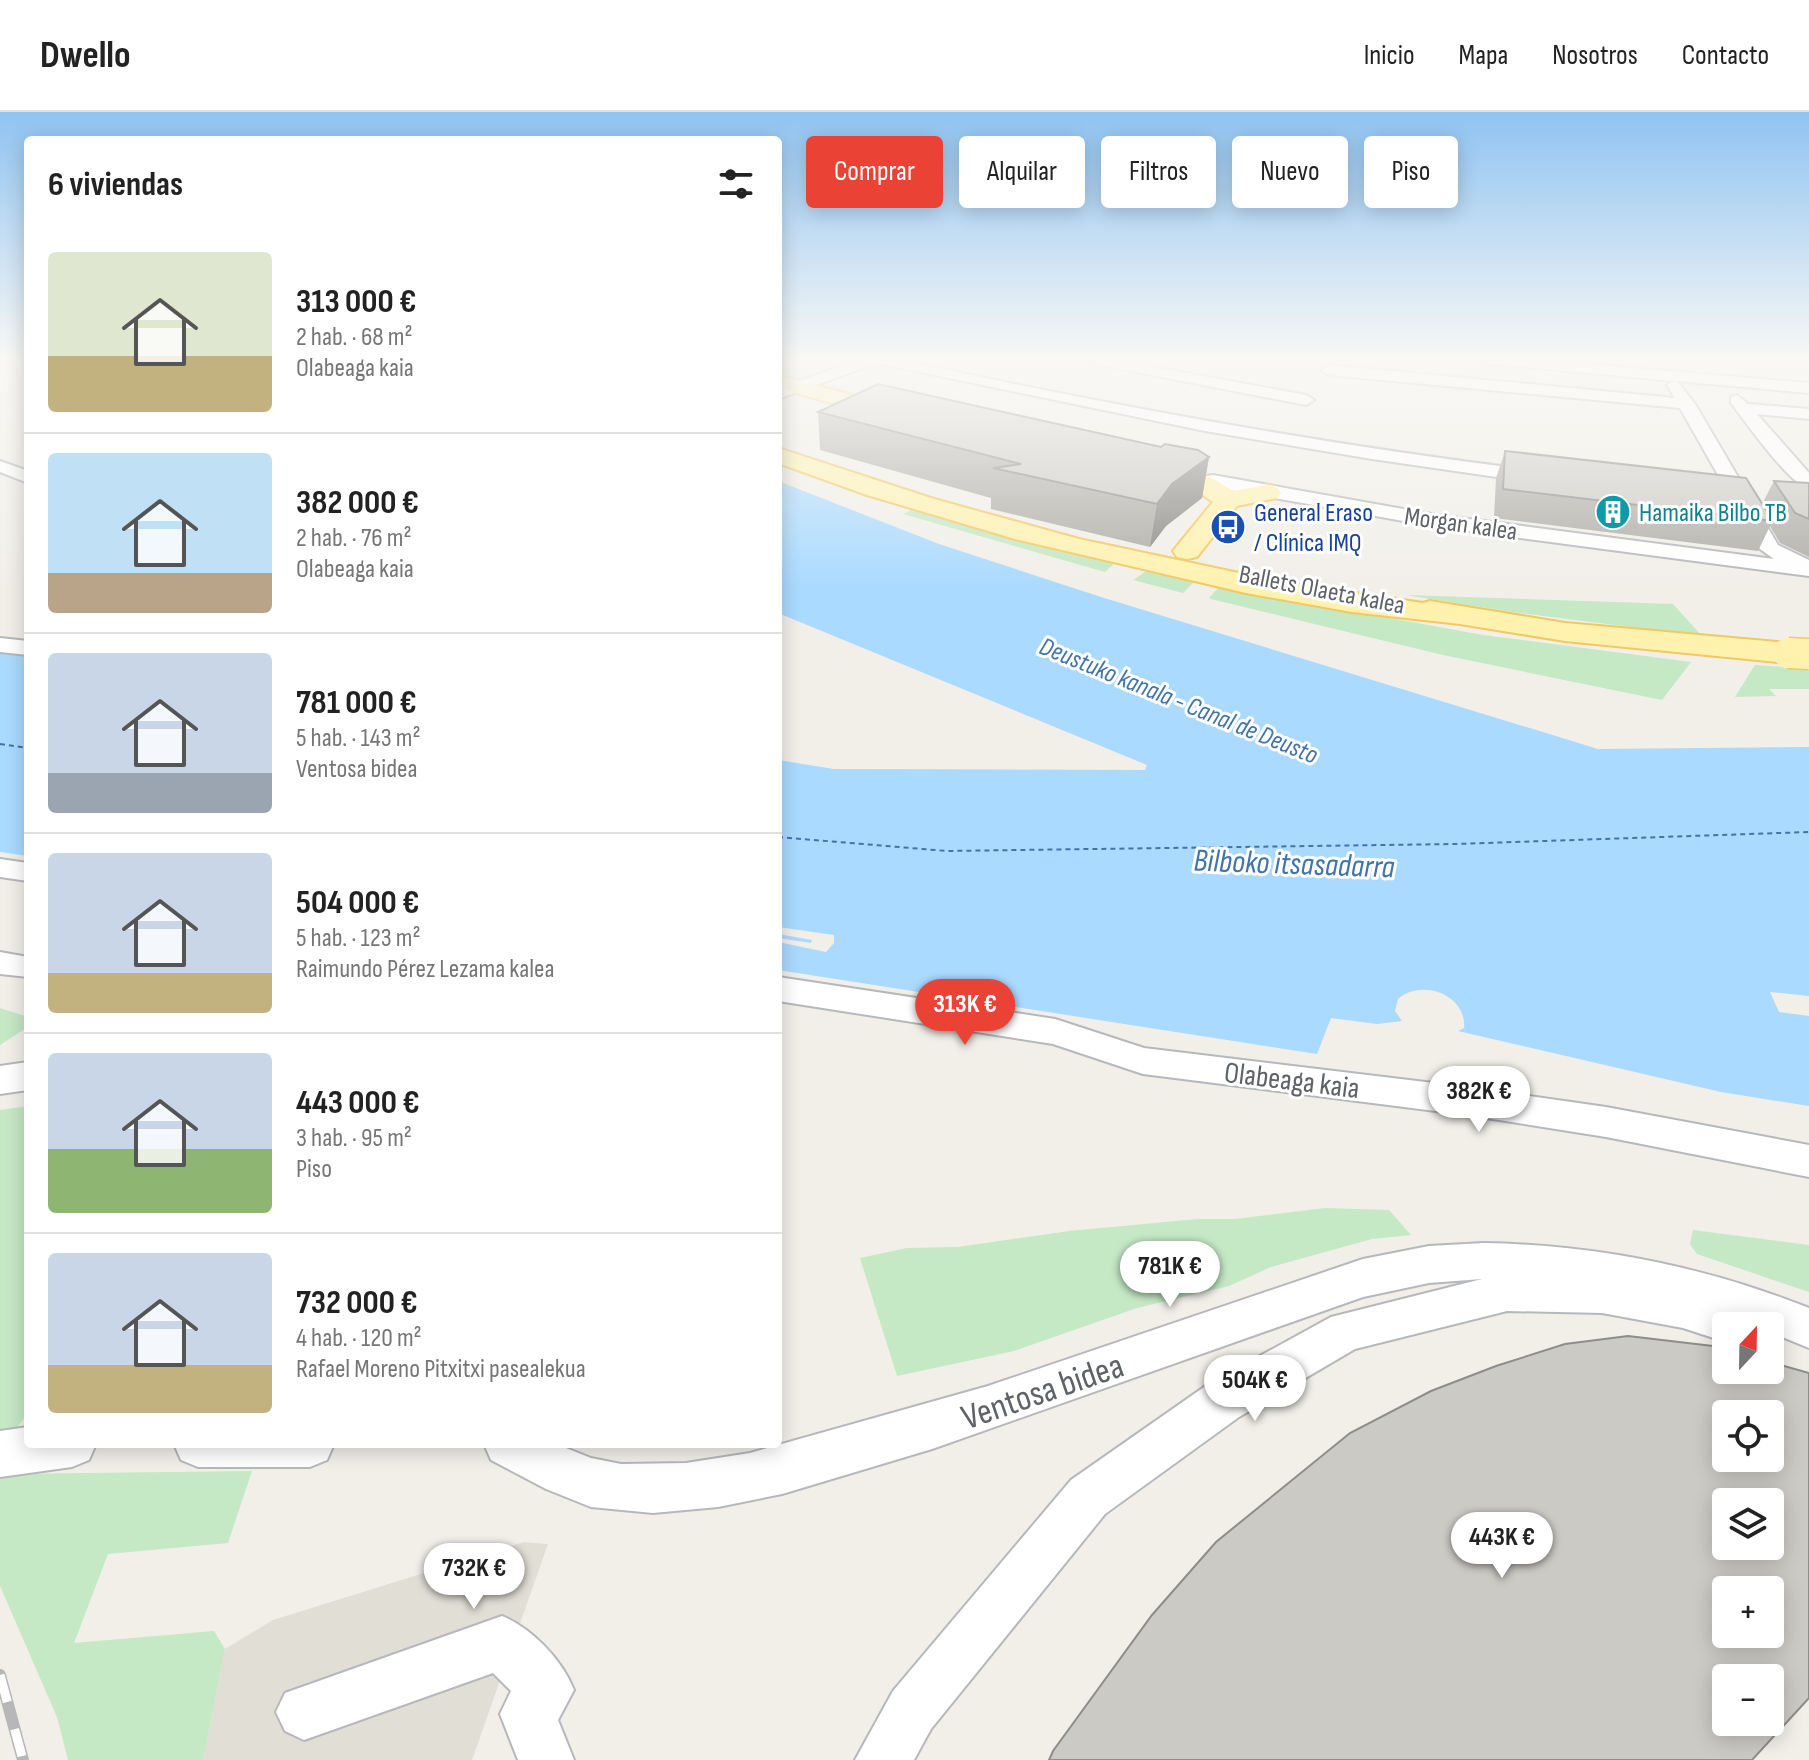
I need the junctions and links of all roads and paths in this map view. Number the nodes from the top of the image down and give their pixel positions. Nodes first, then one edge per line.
1 (1186, 435) edge
2 (1283, 435) edge
3 (1704, 435) edge
4 (1765, 435) edge
5 (1781, 455) junction
6 (782, 456) edge
7 (1809, 457) edge
8 (0, 466) edge
9 (1122, 466) edge
10 (1261, 469) junction
11 (24, 475) edge
12 (1554, 479) edge
13 (1808, 484) edge
14 (1214, 488) junction
15 (1715, 497) edge
16 (1740, 499) junction
17 (1763, 501) edge
18 (955, 513) junction
19 (1187, 551) junction
20 (1809, 568) edge
21 (1459, 615) junction
22 (0, 645) edge
23 (24, 648) edge
24 (1799, 654) edge
25 (0, 868) edge
26 (24, 871) edge
27 (782, 990) edge
28 (24, 1077) edge
29 (0, 1080) edge
30 (1809, 1161) edge
31 (1712, 1318) edge
32 (1809, 1328) edge
33 (1784, 1340) edge
34 (1809, 1349) edge
35 (43, 1448) edge
36 (515, 1448) edge
37 (0, 1454) edge
38 (304, 1712) dead end
39 (543, 1750) edge
40 (883, 1760) edge

1 - 10 street
2 - 10 street
3 - 16 street
4 - 5 street
5 - 7 street
5 - 13 street
6 - 18 main road, Ballets Olaeta kalea
8 - 11 street
9 - 14 main road
10 - 12 street
10 - 14 main road
10 - 20 street, Morgan kalea
14 - 19 main road
15 - 16 street
16 - 17 street
16 - 20 street
18 - 19 main road, Ballets Olaeta kalea
18 - 21 main road, Ballets Olaeta kalea
19 - 21 main road, Ballets Olaeta kalea
21 - 24 main road, Ballets Olaeta kalea
22 - 23 street
25 - 26 street
27 - 30 street, Olabeaga kaia
28 - 29 street
31 - 40 street
32 - 36 street, Ventosa bidea
33 - 34 street
35 - 37 street
38 - 39 street

